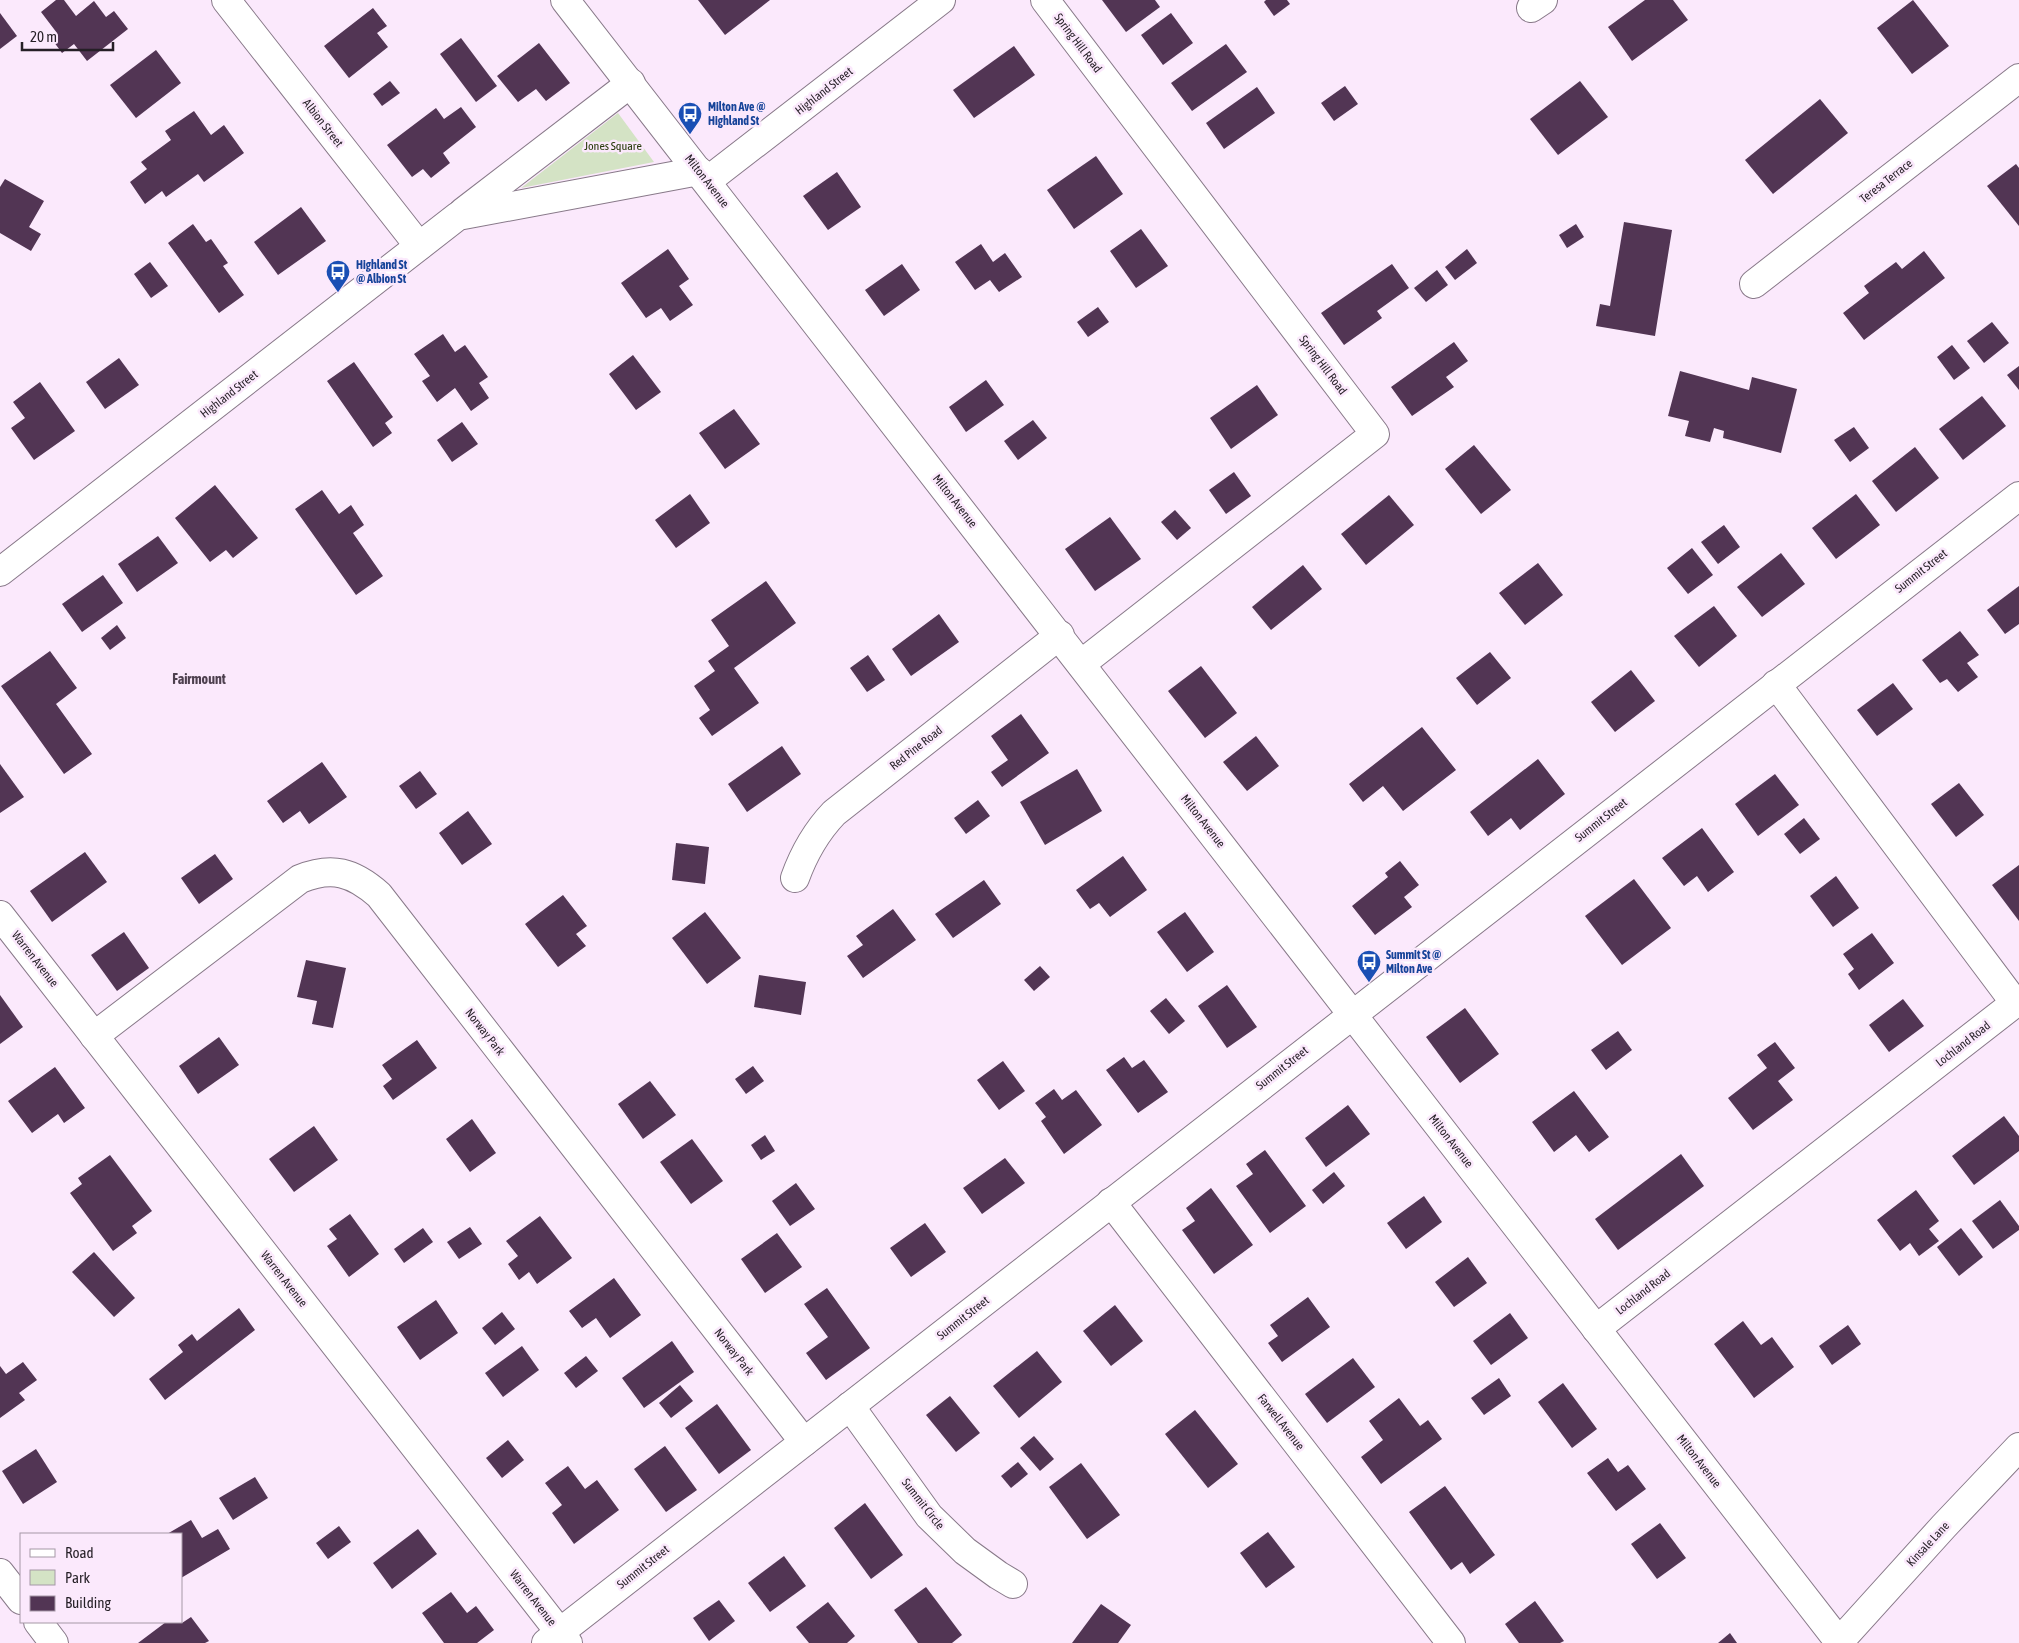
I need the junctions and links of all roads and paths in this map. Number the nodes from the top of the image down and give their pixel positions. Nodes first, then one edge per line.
1 (226, 0) edge
2 (565, 0) edge
3 (941, 0) edge
4 (1045, 0) edge
5 (2019, 78) edge
6 (631, 83) junction
7 (703, 176) junction
8 (458, 216) junction
9 (419, 246) junction
10 (1754, 284) dead end
11 (2019, 496) edge
12 (0, 572) edge
13 (1060, 636) junction
14 (1082, 664) junction
15 (1776, 684) junction
16 (795, 878) dead end
17 (0, 915) edge
18 (1352, 1014) junction
19 (94, 1036) junction
20 (1111, 1202) junction
21 (1596, 1328) junction
22 (850, 1406) junction
23 (804, 1442) junction
24 (2019, 1447) edge
25 (0, 1573) edge
26 (1013, 1584) dead end
27 (20, 1599) edge
28 (39, 1623) edge
29 (558, 1640) edge
30 (1839, 1642) edge
31 (54, 1643) edge
32 (1451, 1643) edge

1 - 9 street, Albion Street
2 - 6 street, Milton Avenue
3 - 7 street, Highland Street
4 - 14 street, Spring Hill Road
5 - 10 street, Teresa Terrace
6 - 7 street, Milton Avenue
6 - 8 street, Highland Street
7 - 8 street, Highland Street
7 - 13 street, Milton Avenue
8 - 9 street, Highland Street
9 - 12 street, Highland Street
11 - 15 street, Summit Street
13 - 14 street, Milton Avenue
13 - 16 street, Red Pine Road
14 - 18 street, Milton Avenue
15 - 18 street, Summit Street
15 - 21 street, Lochland Road
17 - 19 street, Warren Avenue
18 - 20 street, Summit Street
18 - 21 street, Milton Avenue
19 - 23 street, Norway Park
19 - 29 street, Warren Avenue
20 - 22 street, Summit Street
20 - 32 street, Farwell Avenue
21 - 30 street, Milton Avenue
22 - 23 street, Summit Street
22 - 26 street, Summit Circle
23 - 29 street, Summit Street
24 - 30 street, Kinsale Lane
25 - 27 street
28 - 31 street

